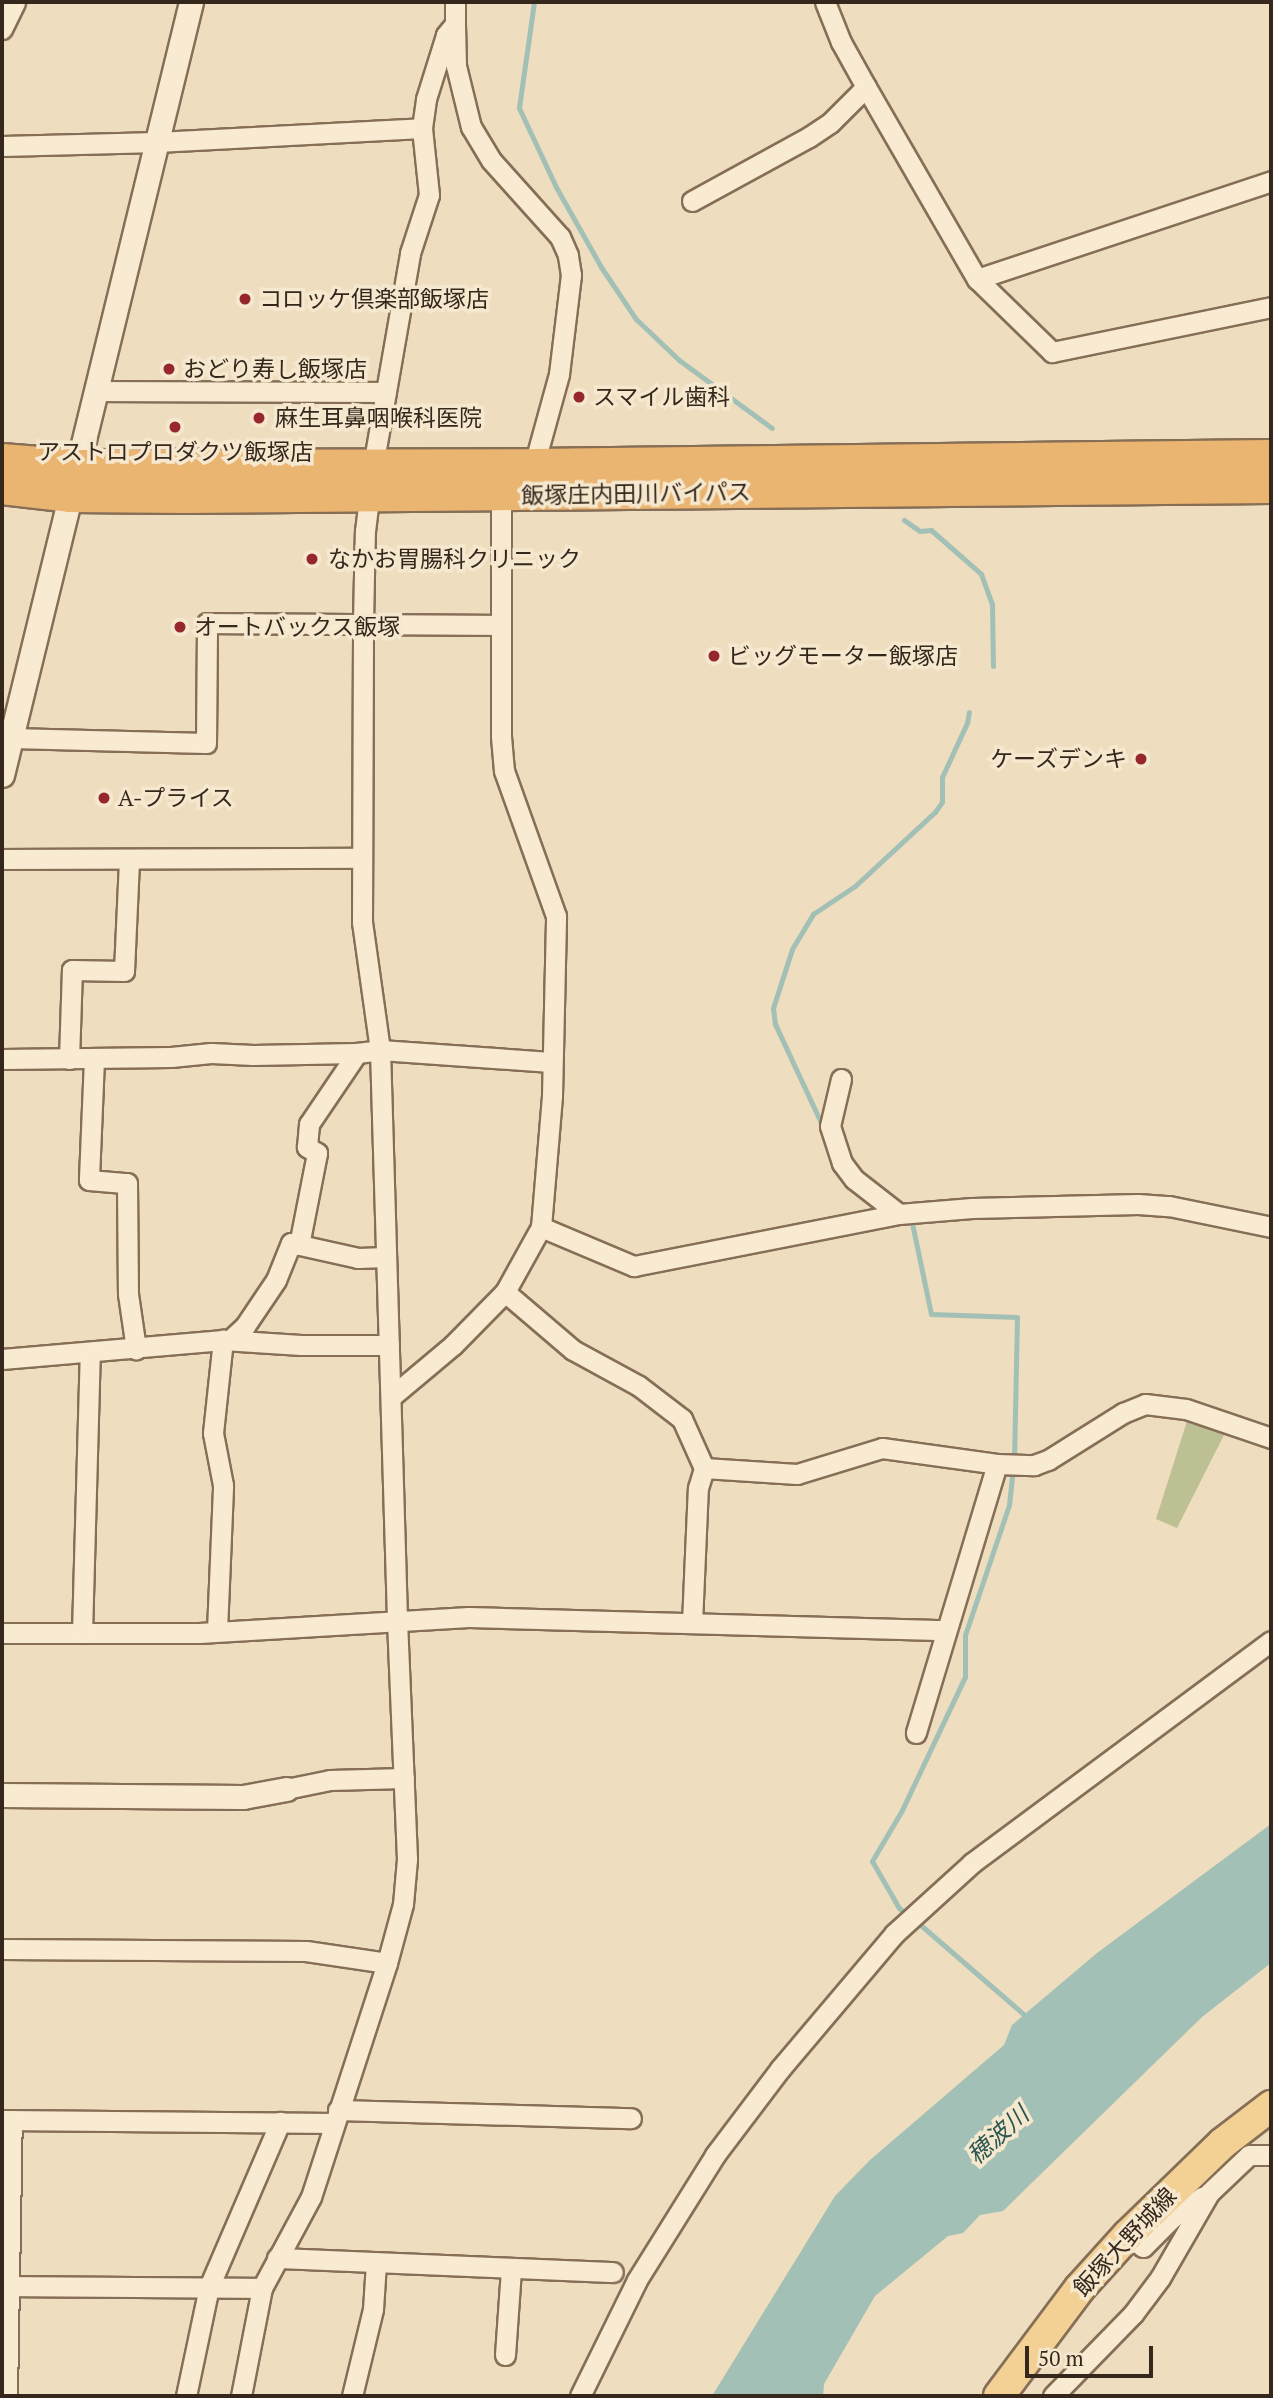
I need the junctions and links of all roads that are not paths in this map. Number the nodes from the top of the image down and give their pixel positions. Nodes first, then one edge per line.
1 (15, 2) edge
2 (191, 2) edge
3 (455, 2) edge
4 (825, 2) edge
5 (454, 24) junction
6 (2, 29) edge
7 (866, 87) junction
8 (422, 128) junction
9 (157, 142) junction
10 (2, 146) edge
11 (1271, 181) edge
12 (692, 201) dead end
13 (976, 279) junction
14 (1271, 307) edge
15 (95, 391) junction
16 (386, 392) junction
17 (1271, 456) edge
18 (2, 460) edge
19 (534, 466) junction
20 (74, 481) junction
21 (371, 481) junction
22 (1271, 487) edge
23 (2, 488) edge
24 (501, 496) junction
25 (363, 623) junction
26 (500, 625) junction
27 (11, 738) junction
28 (2, 775) edge
29 (361, 858) junction
30 (2, 859) edge
31 (129, 860) junction
32 (380, 1050) junction
33 (357, 1054) junction
34 (2, 1059) edge
35 (69, 1059) junction
36 (94, 1059) junction
37 (551, 1062) junction
38 (841, 1079) dead end
39 (899, 1214) junction
40 (1271, 1217) edge
41 (541, 1227) junction
42 (1271, 1227) edge
43 (299, 1245) junction
44 (386, 1257) junction
45 (505, 1292) junction
46 (226, 1340) junction
47 (389, 1345) junction
48 (136, 1349) junction
49 (90, 1352) junction
50 (2, 1359) edge
51 (391, 1397) junction
52 (1271, 1438) edge
53 (997, 1464) junction
54 (704, 1468) junction
55 (397, 1619) junction
56 (692, 1623) junction
57 (946, 1630) junction
58 (217, 1632) junction
59 (2, 1633) edge
60 (82, 1633) junction
61 (1271, 1642) edge
62 (916, 1733) dead end
63 (404, 1778) junction
64 (286, 1789) joint
65 (2, 1795) edge
66 (2, 1949) edge
67 (387, 1963) junction
68 (1271, 2106) edge
69 (336, 2116) junction
70 (631, 2118) dead end
71 (7, 2120) edge
72 (281, 2122) junction
73 (1271, 2155) edge
74 (1209, 2193) junction
75 (1128, 2235) junction
76 (277, 2258) junction
77 (376, 2263) junction
78 (512, 2269) junction
79 (613, 2272) dead end
80 (4, 2286) edge
81 (209, 2287) junction
82 (262, 2288) junction
83 (505, 2355) dead end
84 (7, 2396) edge
85 (187, 2396) edge
86 (242, 2396) edge
87 (352, 2396) edge
88 (580, 2396) edge
89 (999, 2396) edge
90 (1053, 2396) edge

1 - 6 street
2 - 9 street
3 - 5 street
4 - 7 street
5 - 8 street
5 - 19 street
7 - 12 street
7 - 13 street
8 - 9 street
8 - 16 street
9 - 10 street
9 - 15 street
11 - 13 street
13 - 14 street
15 - 16 street
15 - 20 street
16 - 21 street
17 - 19 highway, 飯塚庄内田川バイパス
18 - 20 highway, 飯塚庄内田川バイパス
19 - 21 highway, 飯塚庄内田川バイパス
19 - 24 street
20 - 21 highway, 飯塚庄内田川バイパス
20 - 23 highway, 飯塚庄内田川バイパス
20 - 27 street
21 - 24 highway, 飯塚庄内田川バイパス
21 - 25 street
22 - 24 highway, 飯塚庄内田川バイパス
24 - 26 street
25 - 26 street
25 - 27 street
25 - 29 street
26 - 37 street
27 - 28 street
29 - 31 street
29 - 32 street
30 - 31 street
31 - 35 street
32 - 33 street
32 - 37 street
32 - 44 street
33 - 36 street
33 - 43 street
34 - 35 street
35 - 36 street
36 - 48 street
37 - 41 street
38 - 39 street
39 - 41 street
39 - 42 street
40 - 42 street
41 - 45 street
43 - 44 street
43 - 46 street
44 - 47 street
45 - 51 street
45 - 54 street
46 - 47 street
46 - 48 street
46 - 58 street
47 - 51 street
48 - 49 street
49 - 50 street
49 - 60 street
51 - 55 street
52 - 53 street
53 - 54 street
53 - 57 street
54 - 56 street
55 - 56 street
55 - 58 street
55 - 63 street
56 - 57 street
57 - 62 street
58 - 60 street
59 - 60 street
61 - 88 street
63 - 64 street
63 - 67 street
64 - 65 street
66 - 67 street
67 - 69 street
68 - 75 main road, 飯塚大野城線
69 - 70 street
69 - 72 street
69 - 76 street
71 - 72 street
71 - 80 street
72 - 81 street
73 - 74 street
74 - 75 street
74 - 90 street
75 - 89 main road, 飯塚大野城線
76 - 77 street
76 - 82 street
77 - 78 street
77 - 87 street
78 - 79 street
78 - 83 street
80 - 81 street
80 - 84 street
81 - 82 street
81 - 85 street
82 - 86 street

